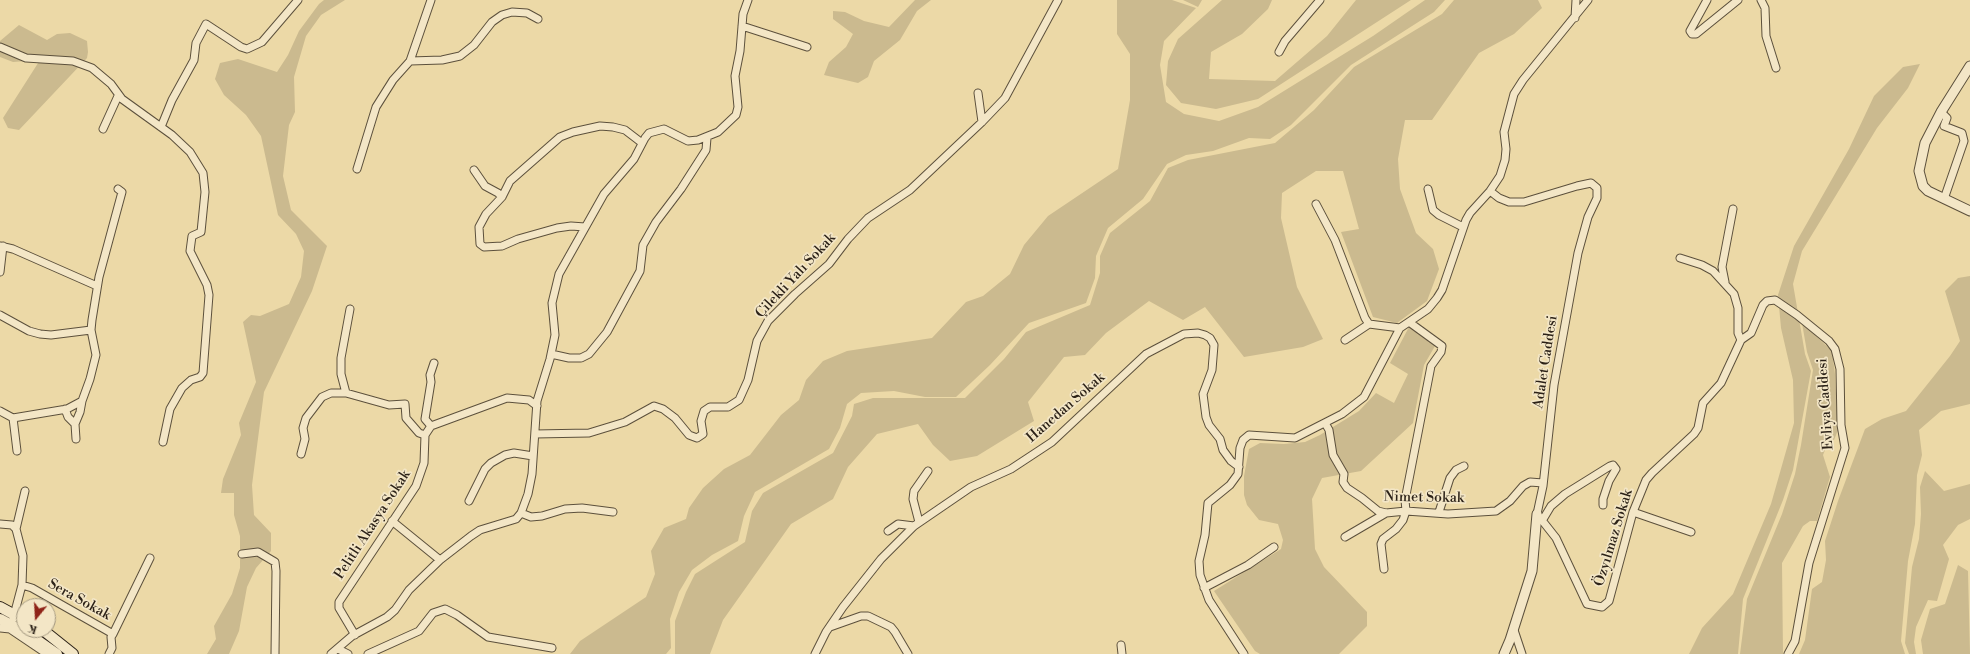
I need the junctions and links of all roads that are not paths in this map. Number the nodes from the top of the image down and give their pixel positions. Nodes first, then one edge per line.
1 (298, 0) edge
2 (430, 0) edge
3 (748, 0) edge
4 (1058, 0) edge
5 (1320, 0) edge
6 (1576, 0) edge
7 (1588, 0) edge
8 (1707, 0) edge
9 (1738, 0) edge
10 (1761, 0) edge
11 (1575, 18) junction
12 (538, 19) dead end
13 (742, 26) junction
14 (807, 47) dead end
15 (0, 48) edge
16 (1279, 52) dead end
17 (410, 61) junction
18 (1970, 66) edge
19 (1776, 68) dead end
20 (978, 93) dead end
21 (118, 96) junction
22 (1941, 112) junction
23 (982, 122) junction
24 (161, 128) junction
25 (103, 129) dead end
26 (707, 138) junction
27 (642, 143) junction
28 (357, 169) dead end
29 (474, 170) dead end
30 (118, 189) dead end
31 (1428, 189) dead end
32 (1490, 191) junction
33 (502, 197) junction
34 (1944, 199) junction
35 (1316, 204) dead end
36 (1733, 209) dead end
37 (1970, 211) edge
38 (585, 227) junction
39 (1463, 227) junction
40 (2, 246) edge
41 (1680, 258) dead end
42 (0, 272) edge
43 (1726, 284) junction
44 (97, 286) junction
45 (350, 309) dead end
46 (0, 315) edge
47 (1409, 322) junction
48 (1369, 324) junction
49 (1400, 328) junction
50 (92, 330) junction
51 (1344, 340) dead end
52 (1741, 340) junction
53 (551, 354) junction
54 (434, 363) dead end
55 (346, 393) junction
56 (82, 401) junction
57 (537, 406) junction
58 (65, 409) junction
59 (0, 411) edge
60 (13, 418) junction
61 (1325, 423) junction
62 (75, 424) junction
63 (431, 426) junction
64 (535, 434) junction
65 (425, 435) junction
66 (76, 439) dead end
67 (163, 442) dead end
68 (17, 451) dead end
69 (301, 454) dead end
70 (533, 456) junction
71 (1464, 466) dead end
72 (1239, 467) junction
73 (928, 470) dead end
74 (1544, 483) junction
75 (25, 491) dead end
76 (469, 501) dead end
77 (1603, 505) dead end
78 (1406, 511) junction
79 (613, 512) dead end
80 (1439, 512) junction
81 (1633, 512) junction
82 (521, 513) junction
83 (1386, 513) junction
84 (1540, 518) junction
85 (392, 521) junction
86 (0, 524) edge
87 (917, 524) junction
88 (16, 530) junction
89 (888, 531) dead end
90 (1691, 532) dead end
91 (1345, 537) dead end
92 (1274, 547) dead end
93 (242, 554) dead end
94 (150, 558) dead end
95 (440, 560) junction
96 (1384, 569) dead end
97 (22, 585) junction
98 (1204, 588) junction
99 (0, 608) edge
100 (14, 615) junction
101 (0, 619) edge
102 (11, 627) junction
103 (830, 627) junction
104 (0, 628) edge
105 (1514, 630) junction
106 (113, 634) junction
107 (355, 635) junction
108 (53, 638) edge
109 (1121, 646) dead end
110 (338, 648) junction
111 (552, 648) dead end
112 (47, 654) edge
113 (57, 654) edge
114 (73, 654) edge
115 (110, 654) edge
116 (275, 654) edge
117 (331, 654) edge
118 (348, 654) edge
119 (368, 654) edge
120 (815, 654) edge
121 (908, 654) edge
122 (1122, 654) edge
123 (1244, 654) edge
124 (1504, 654) edge
125 (1522, 654) edge
126 (1788, 654) edge

1 - 24 street
2 - 17 street
3 - 13 street
4 - 23 street, Çilekli Yalı Sokak
5 - 16 street
6 - 11 street
7 - 11 street
8 - 9 street
10 - 19 street
11 - 32 street
12 - 17 street
13 - 14 street
13 - 26 street
15 - 21 street
17 - 28 street
18 - 22 street
20 - 23 street
21 - 24 street
21 - 25 street
22 - 34 street
22 - 34 street
23 - 64 street, Çilekli Yalı Sokak
24 - 67 street
26 - 27 street
26 - 53 street
27 - 33 street
27 - 38 street
29 - 33 street
30 - 44 street
31 - 39 street
32 - 39 street
32 - 74 street, Adalet Caddesi
33 - 38 street
34 - 37 street
35 - 48 street
36 - 43 street
38 - 53 street
39 - 47 street
40 - 42 street
40 - 44 street
41 - 43 street
43 - 52 street
44 - 50 street
45 - 55 street
46 - 50 street
47 - 49 street
47 - 78 street
48 - 49 street
48 - 51 street
49 - 61 street
50 - 56 street
52 - 81 street, Özyılmaz Sokak
52 - 126 street, Evliya Caddesi
53 - 57 street
54 - 63 street
55 - 65 street
55 - 69 street
56 - 58 street
56 - 62 street
57 - 63 street
57 - 64 street
58 - 60 street
58 - 62 street
59 - 60 street
60 - 68 street
61 - 72 street
61 - 83 street, Nimet Sokak
62 - 66 street
63 - 65 street
64 - 70 street
65 - 85 street, Pelitli Akasya Sokak
70 - 76 street
70 - 82 street
71 - 80 street
72 - 87 street, Hanedan Sokak
72 - 98 street
73 - 87 street
74 - 80 street, Nimet Sokak
74 - 84 street, Adalet Caddesi
75 - 88 street
77 - 84 street
78 - 80 street, Nimet Sokak
78 - 83 street, Nimet Sokak
78 - 96 street
79 - 82 street
81 - 84 street, Özyılmaz Sokak
81 - 90 street
82 - 95 street
83 - 91 street
84 - 105 street, Adalet Caddesi
85 - 95 street
85 - 107 street, Pelitli Akasya Sokak
86 - 88 street
87 - 89 street
87 - 103 street, Hanedan Sokak
88 - 97 street
92 - 98 street
93 - 116 street
94 - 106 street, Sera Sokak
95 - 107 street
97 - 100 street
97 - 106 street, Sera Sokak
98 - 123 street
99 - 100 main road
100 - 102 street
101 - 102 main road
102 - 104 street
102 - 112 street
102 - 113 main road
103 - 120 street, Hanedan Sokak
103 - 121 street
105 - 124 street, Adalet Caddesi
105 - 125 street
106 - 115 street
107 - 110 street
108 - 114 main road
109 - 122 street
110 - 117 street
110 - 118 street
111 - 119 street

